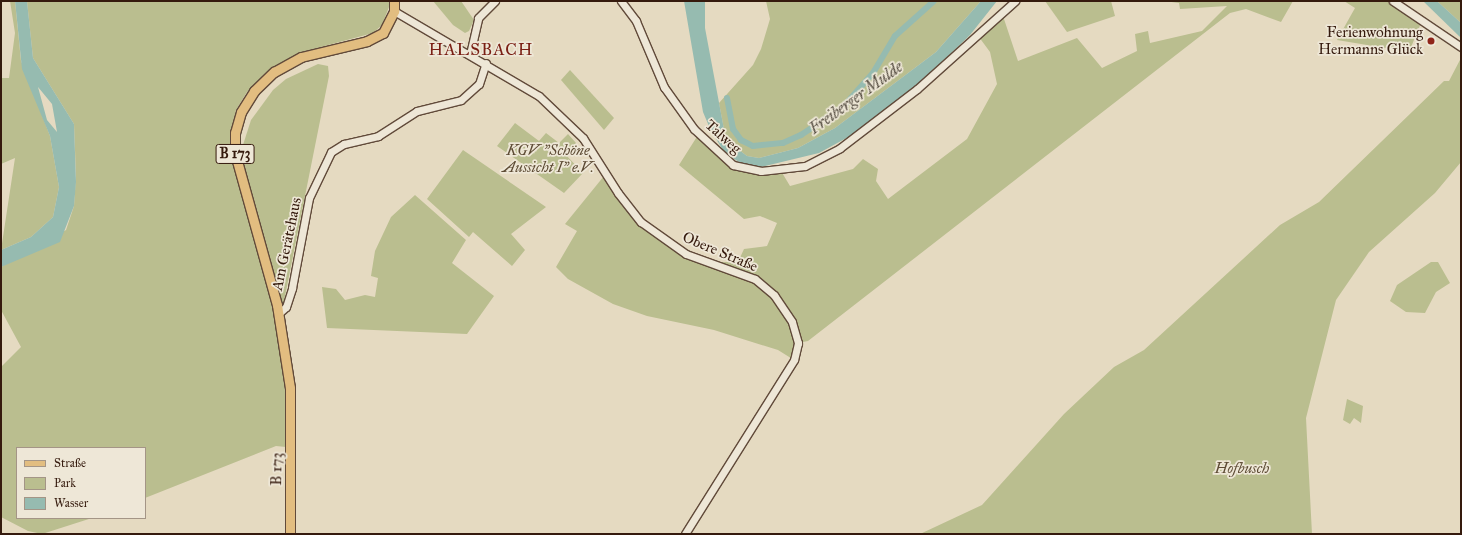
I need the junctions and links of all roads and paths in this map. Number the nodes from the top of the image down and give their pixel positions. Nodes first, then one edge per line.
1 (394, 1) edge
2 (495, 1) edge
3 (621, 1) edge
4 (1015, 1) edge
5 (1393, 1) edge
6 (394, 11) junction
7 (1461, 47) edge
8 (470, 54) junction
9 (486, 63) junction
10 (279, 313) junction
11 (290, 534) edge
12 (685, 534) edge

1 - 6 main road, B 173 / B 173
2 - 8 street
3 - 4 street, Talweg
5 - 7 street
6 - 8 street, Obere Straße
6 - 10 main road, B 173 / B 173
8 - 9 street, Obere Straße
9 - 10 street, Am Gerätehaus
9 - 12 street, Obere Straße
10 - 11 main road, B 173 / B 173

